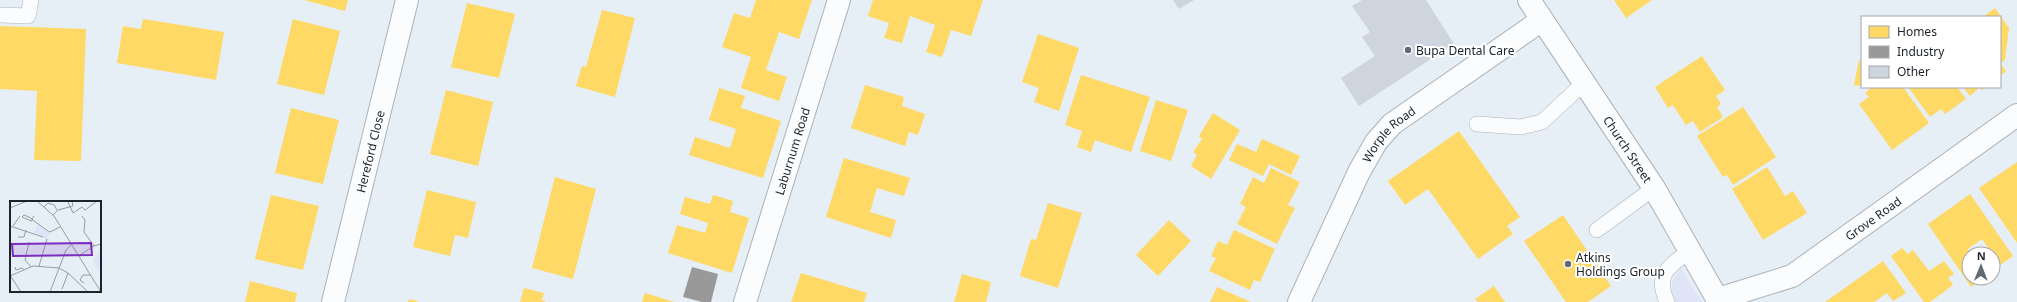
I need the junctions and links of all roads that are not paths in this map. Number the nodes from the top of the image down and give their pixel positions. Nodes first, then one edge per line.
1 (31, 0) edge
2 (407, 0) edge
3 (839, 0) edge
4 (1529, 0) edge
5 (0, 15) edge
6 (1542, 20) junction
7 (1584, 83) junction
8 (2017, 115) edge
9 (1477, 124) dead end
10 (1654, 188) junction
11 (1597, 230) dead end
12 (1691, 250) junction
13 (1719, 301) edge
14 (333, 302) edge
15 (745, 302) edge
16 (1299, 302) edge
17 (1667, 302) edge

1 - 5 lane
2 - 14 street, Hereford Close
3 - 15 street, Laburnum Road
4 - 6 street, Church Street
6 - 7 street, Church Street
6 - 16 street, Worple Road
7 - 9 lane
7 - 10 street, Church Street
8 - 13 street, Grove Road
10 - 11 lane
10 - 12 street, Church Street
12 - 13 street, Church Street
12 - 17 lane

